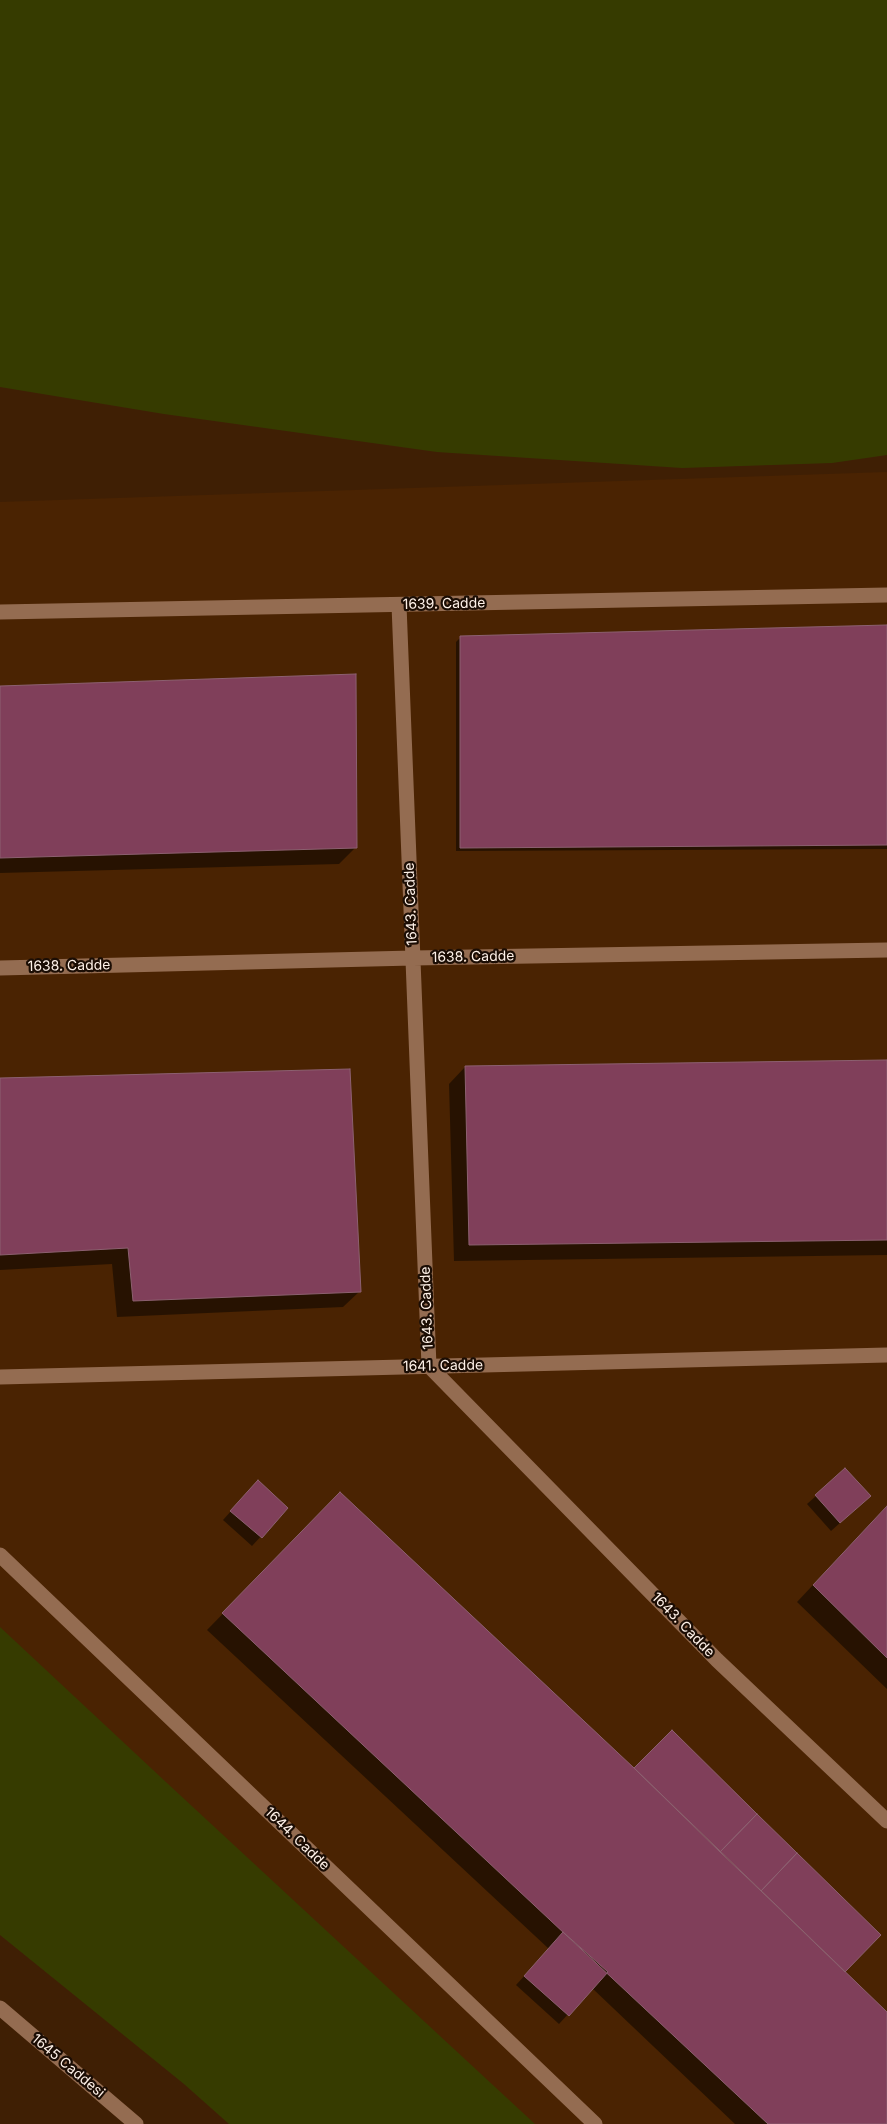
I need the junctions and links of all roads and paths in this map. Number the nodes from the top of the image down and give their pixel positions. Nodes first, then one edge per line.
1 (887, 594) edge
2 (399, 605) junction
3 (0, 612) edge
4 (887, 950) edge
5 (413, 958) junction
6 (0, 968) edge
7 (887, 1355) edge
8 (429, 1366) junction
9 (0, 1377) edge
10 (0, 1555) edge
11 (887, 1822) edge
12 (0, 2008) edge
13 (136, 2124) edge
14 (595, 2124) edge

1 - 2 street, 1639. Cadde
2 - 3 street, 1639. Cadde
2 - 5 street, 1643. Cadde
4 - 5 street, 1638. Cadde
5 - 6 street, 1638. Cadde
5 - 8 street, 1643. Cadde
7 - 8 street, 1641. Cadde
8 - 9 street, 1641. Cadde
8 - 11 street, 1643. Cadde
10 - 14 street, 1644. Cadde
12 - 13 street, 1645 Caddesi

